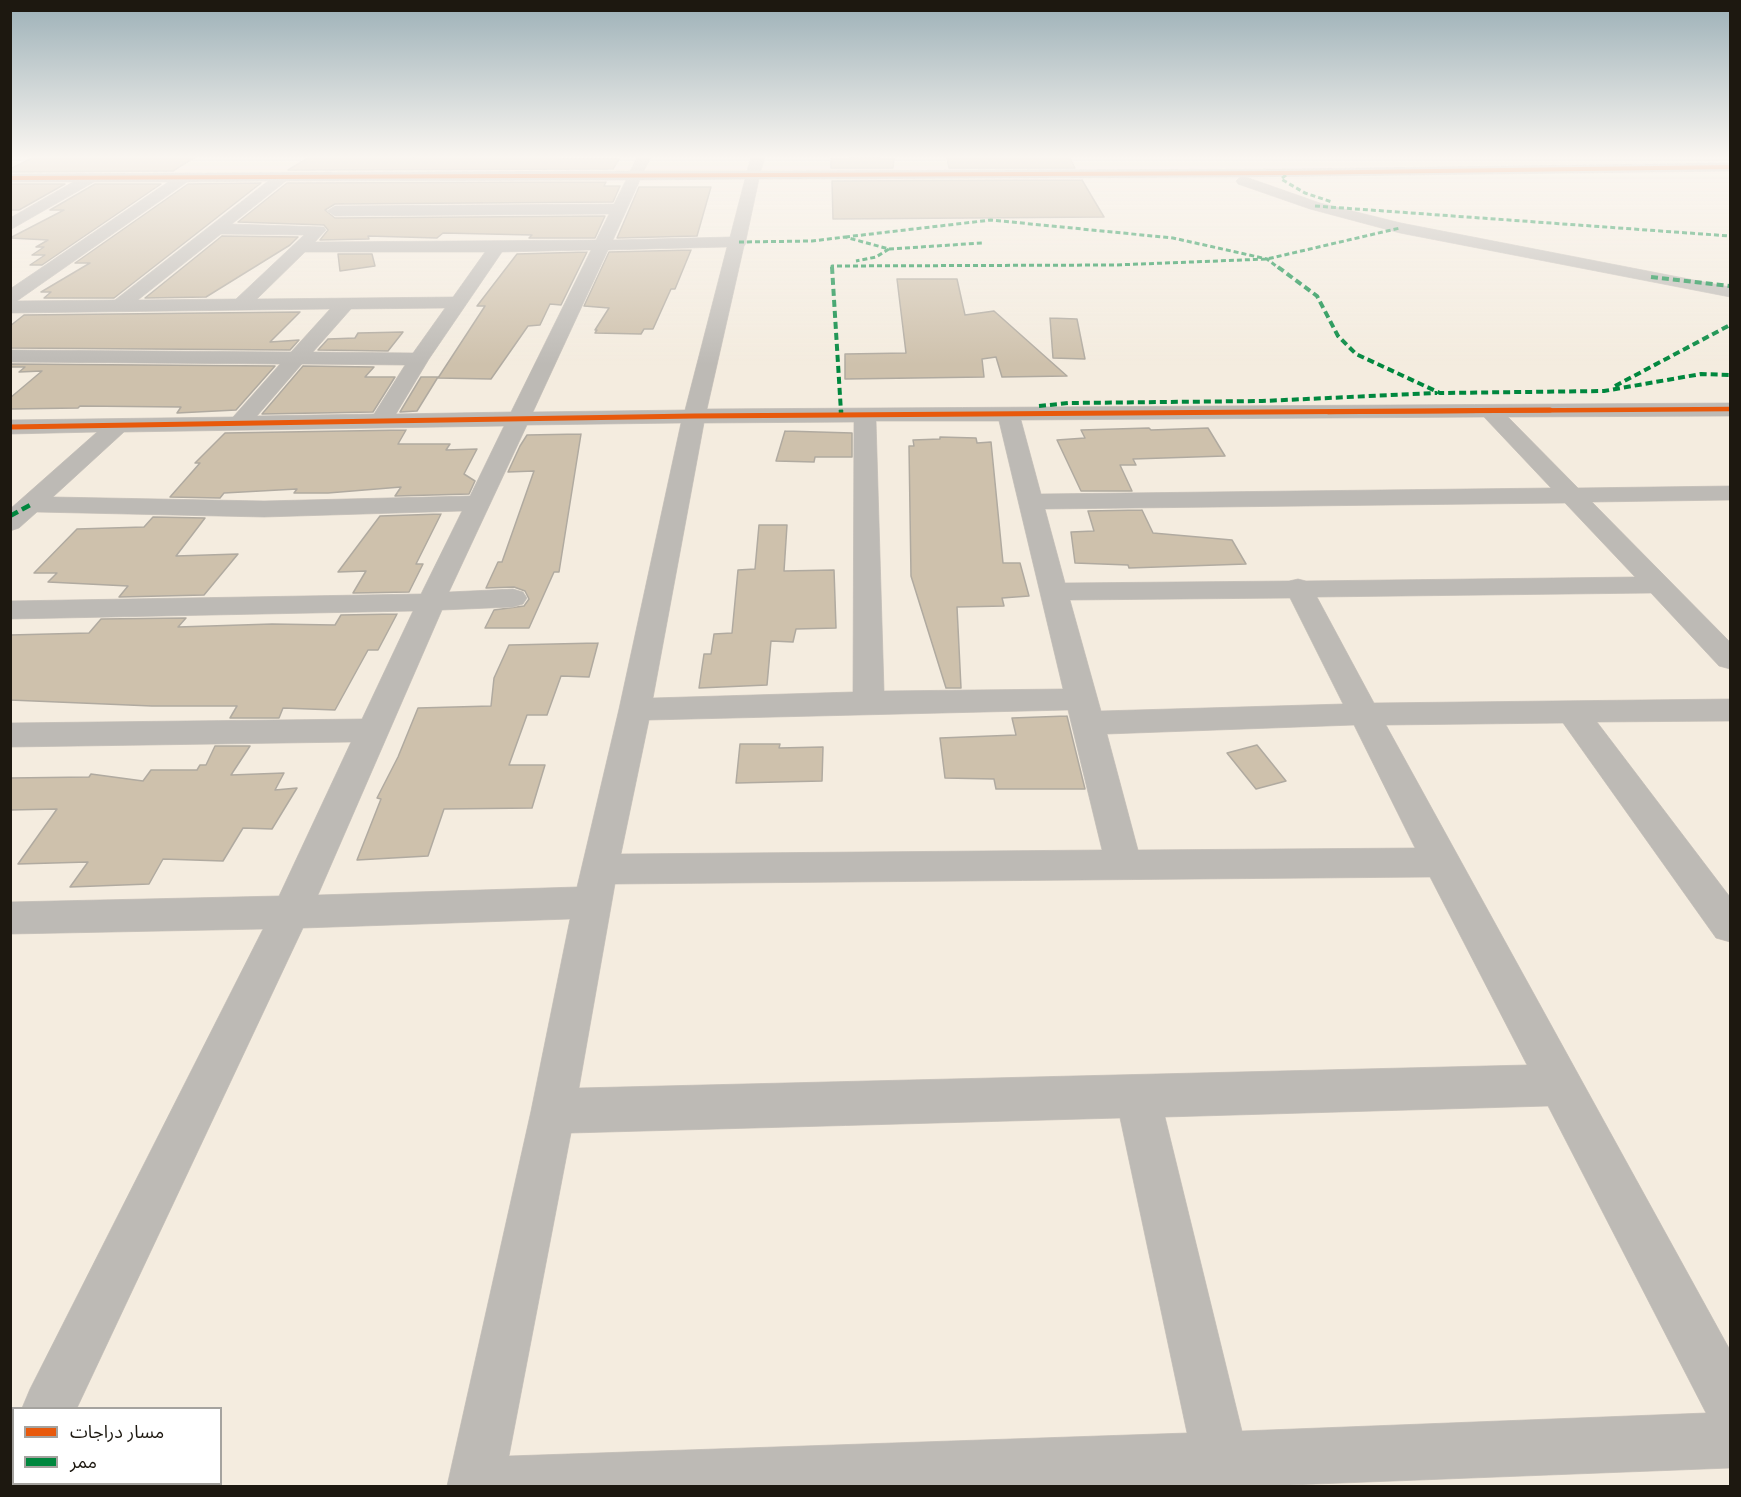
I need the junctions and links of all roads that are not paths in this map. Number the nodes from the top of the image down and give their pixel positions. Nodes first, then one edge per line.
1 (114, 226) edge
2 (220, 226) edge
3 (322, 226) edge
4 (612, 226) edge
5 (743, 226) edge
6 (1393, 226) edge
7 (216, 229) junction
8 (318, 230) junction
9 (739, 242) junction
10 (602, 244) junction
11 (302, 247) junction
12 (497, 247) junction
13 (1731, 292) edge
14 (10, 298) edge
15 (460, 302) junction
16 (241, 304) junction
17 (345, 304) junction
18 (84, 306) junction
19 (119, 306) junction
20 (10, 307) edge
21 (14, 356) edge
22 (297, 358) junction
23 (419, 360) junction
24 (1731, 409) edge
25 (1489, 410) junction
26 (1008, 414) junction
27 (865, 415) junction
28 (694, 417) junction
29 (519, 419) junction
30 (381, 422) junction
31 (239, 423) junction
32 (118, 425) junction
33 (10, 427) edge
34 (1731, 493) edge
35 (1569, 494) junction
36 (1031, 502) junction
37 (478, 503) junction
38 (32, 504) junction
39 (10, 523) edge
40 (1656, 585) junction
41 (1298, 588) junction
42 (1054, 592) junction
43 (513, 598) dead end
44 (431, 602) junction
45 (10, 610) edge
46 (1731, 659) edge
47 (869, 702) junction
48 (635, 709) junction
49 (1731, 710) edge
50 (1084, 711) junction
51 (1571, 711) junction
52 (1365, 714) junction
53 (375, 730) junction
54 (10, 735) edge
55 (1441, 862) junction
56 (1124, 864) junction
57 (596, 885) junction
58 (291, 912) junction
59 (10, 918) edge
60 (1731, 926) edge
61 (1560, 1085) junction
62 (1138, 1096) junction
63 (554, 1112) junction
64 (1731, 1403) edge
65 (49, 1407) edge
66 (1731, 1440) edge
67 (1221, 1460) junction
68 (475, 1486) edge

1 - 14 street
2 - 7 street
3 - 8 street
4 - 10 street
5 - 9 street
6 - 13 street
7 - 8 street
7 - 19 street
8 - 11 street
9 - 10 street
9 - 28 street
10 - 12 street
10 - 29 street
11 - 12 street
11 - 16 street
12 - 15 street
15 - 17 street
15 - 23 street
16 - 17 street
16 - 19 street
17 - 22 street
18 - 19 street
18 - 20 street
18 - 21 street
21 - 22 street
22 - 23 street
22 - 31 street
23 - 30 street
24 - 25 street
25 - 26 street
25 - 35 street
26 - 27 street
26 - 36 street
27 - 28 street
27 - 47 street
28 - 29 street
28 - 48 street
29 - 30 street
29 - 37 street
30 - 31 street
31 - 32 street
32 - 33 street
32 - 38 street
34 - 35 street
35 - 36 street
35 - 40 street
36 - 42 street
37 - 38 street
37 - 44 street
38 - 39 street
40 - 41 street
40 - 46 street
41 - 42 street
41 - 52 street
42 - 50 street
43 - 44 street
44 - 45 street
44 - 53 street
47 - 48 street
47 - 50 street
48 - 57 street
49 - 51 street
50 - 52 street
50 - 56 street
51 - 52 street
51 - 60 street
52 - 55 street
53 - 54 street
53 - 58 street
55 - 56 street
55 - 61 street
56 - 57 street
57 - 58 street
57 - 63 street
58 - 59 street
58 - 65 street
61 - 62 street
61 - 64 street
62 - 63 street
62 - 67 street
63 - 68 street
66 - 67 street
67 - 68 street

